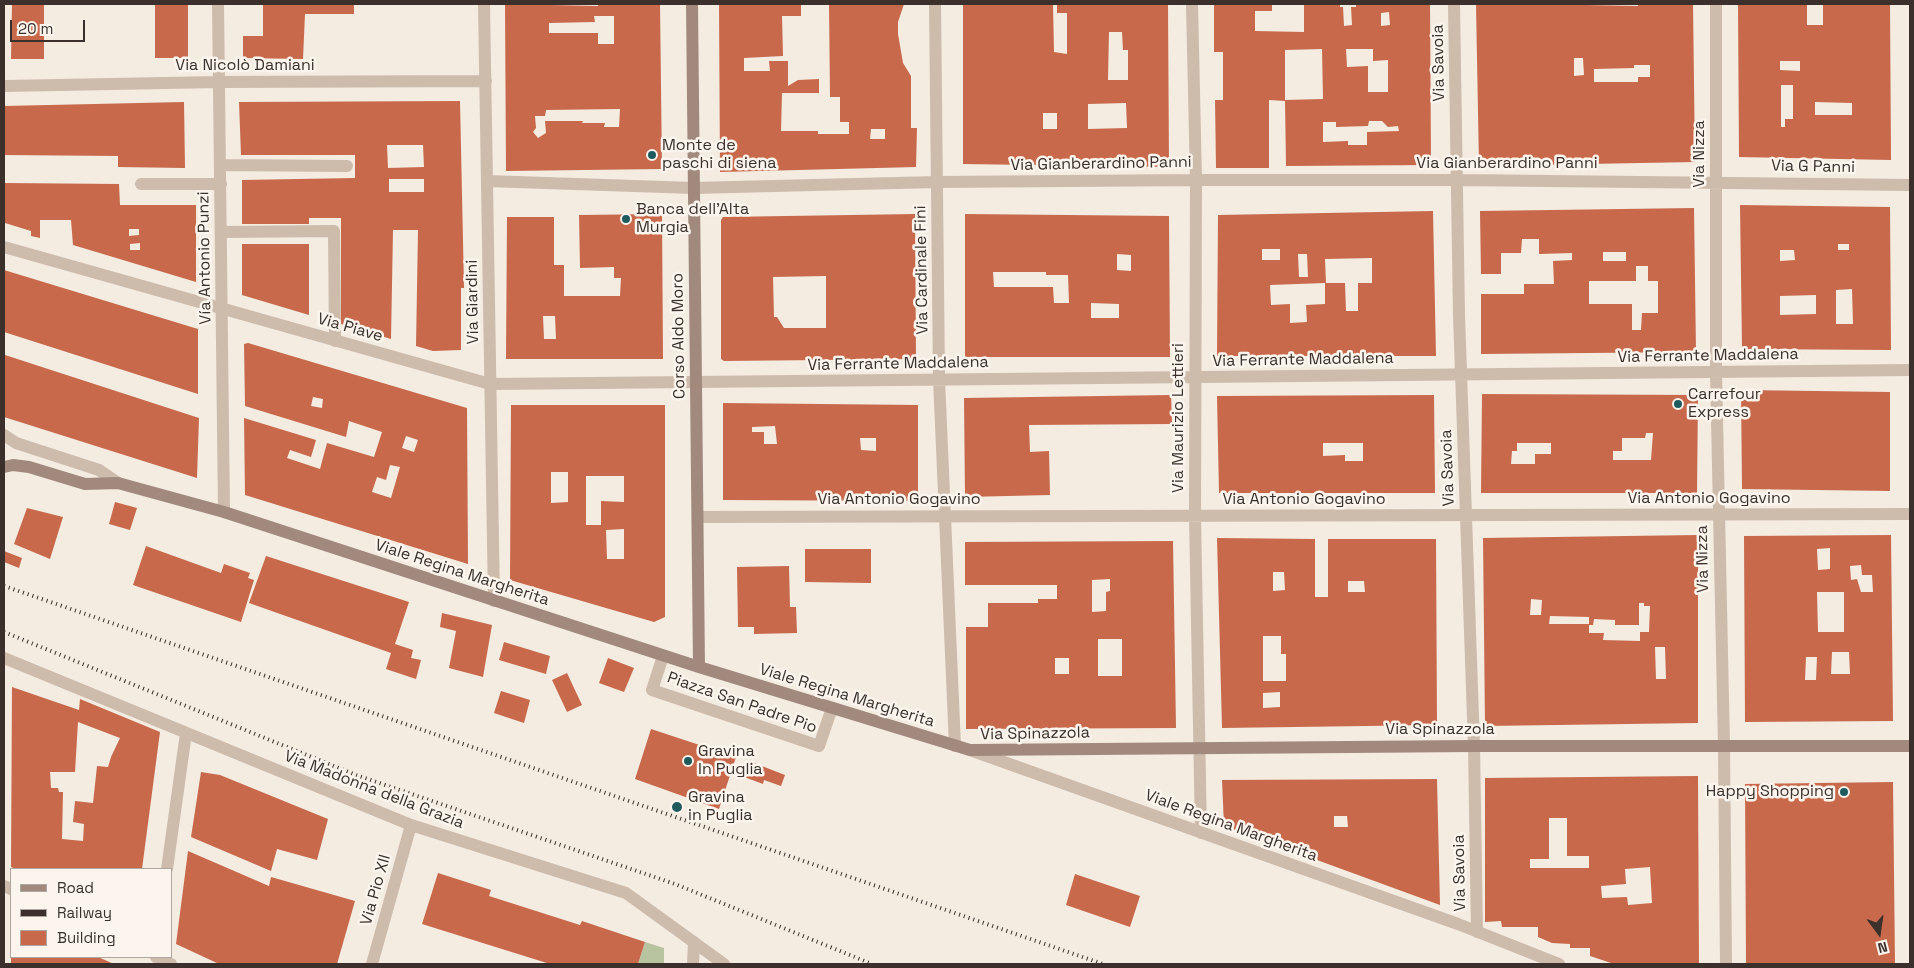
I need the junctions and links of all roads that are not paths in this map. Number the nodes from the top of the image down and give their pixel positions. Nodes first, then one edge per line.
1 (218, 4) edge
2 (484, 4) edge
3 (692, 4) edge
4 (935, 4) edge
5 (1192, 4) edge
6 (1454, 4) edge
7 (1716, 4) edge
8 (486, 81) junction
9 (219, 82) junction
10 (4, 86) edge
11 (220, 165) junction
12 (348, 166) dead end
13 (1196, 180) junction
14 (1458, 180) junction
15 (487, 181) junction
16 (937, 182) junction
17 (1716, 182) junction
18 (141, 184) dead end
19 (220, 184) junction
20 (1910, 184) edge
21 (694, 188) junction
22 (221, 232) junction
23 (4, 247) edge
24 (222, 310) junction
25 (335, 341) junction
26 (1910, 370) edge
27 (1716, 372) junction
28 (1461, 374) junction
29 (1196, 377) junction
30 (939, 379) junction
31 (695, 382) junction
32 (490, 384) junction
33 (4, 435) edge
34 (4, 467) edge
35 (118, 483) junction
36 (224, 512) junction
37 (1910, 514) edge
38 (1718, 515) junction
39 (944, 516) junction
40 (1195, 516) junction
41 (1466, 516) junction
42 (698, 517) junction
43 (494, 601) junction
44 (663, 656) junction
45 (4, 658) edge
46 (699, 668) junction
47 (832, 708) junction
48 (186, 733) junction
49 (955, 746) junction
50 (1474, 746) junction
51 (1724, 746) junction
52 (1910, 746) edge
53 (1199, 748) junction
54 (970, 750) junction
55 (411, 825) junction
56 (1201, 833) junction
57 (167, 868) edge
58 (1477, 932) junction
59 (694, 942) junction
60 (158, 958) edge
61 (171, 964) edge
62 (372, 964) edge
63 (693, 964) edge
64 (724, 964) edge
65 (1559, 964) edge
66 (1726, 964) edge

1 - 9 street, Vía Antonio Punzi
2 - 8 street, Via Giardini
3 - 21 street, Corso Aldo Moro
4 - 16 street, Via Cardinale Fini
5 - 13 street, Via Maurizio Lettieri
6 - 14 street, Via Savoia
7 - 17 street, Via Nizza
8 - 9 street, Via Nicolò Damiani
8 - 15 street, Via Giardini
9 - 10 street, Via Nicolò Damiani
9 - 11 street, Vía Antonio Punzi
11 - 12 street
11 - 19 street, Vía Antonio Punzi
13 - 14 street, Via Gianberardino Panni
13 - 16 street, Via Gianberardino Panni
13 - 29 street, Via Maurizio Lettieri
14 - 17 street, Via Gianberardino Panni
14 - 28 street, Via Savoia
15 - 21 street, Via Gianberardino Panni
15 - 32 street, Via Giardini
16 - 21 street, Via Gianberardino Panni
16 - 30 street, Via Cardinale Fini
17 - 20 street, Via G Panni
17 - 27 street, Via Nizza
18 - 19 street
19 - 22 street, Vía Antonio Punzi
21 - 31 street, Corso Aldo Moro
22 - 24 street, Vía Antonio Punzi
22 - 25 street
23 - 24 street, Via Piave
24 - 25 street, Via Piave
24 - 36 street, Vía Antonio Punzi
25 - 32 street, Via Piave
26 - 27 street, Via Ferrante Maddalena
27 - 28 street, Via Ferrante Maddalena
27 - 38 street, Via Nizza
28 - 29 street, Via Ferrante Maddalena
28 - 41 street, Via Savoia
29 - 30 street, Via Ferrante Maddalena
29 - 40 street, Via Maurizio Lettieri
30 - 31 street, Via Ferrante Maddalena
30 - 39 street, Via Cardinale Fini
31 - 32 street, Via Piave
31 - 42 street, Corso Aldo Moro
32 - 43 street, Via Giardini
33 - 35 street, Viale Regina Margherita
34 - 35 street, Viale Regina Margherita
35 - 36 street, Viale Regina Margherita
36 - 43 street, Viale Regina Margherita
37 - 38 street, Via Antonio Gogavino
38 - 41 street, Via Antonio Gogavino
38 - 51 street, Via Nizza
39 - 40 street, Via Antonio Gogavino
39 - 42 street, Via Antonio Gogavino
39 - 49 street, Via Cardinale Fini
40 - 41 street, Via Antonio Gogavino
40 - 53 street, Via Maurizio Lettieri
41 - 50 street, Via Savoia
42 - 46 street, Corso Aldo Moro
43 - 44 street, Viale Regina Margherita
44 - 46 street, Viale Regina Margherita
44 - 47 street, Piazza San Padre Pio
45 - 48 street, Via Madonna della Grazia
46 - 47 street, Viale Regina Margherita
47 - 49 street, Viale Regina Margherita
48 - 55 street, Via Madonna della Grazia
48 - 57 street
49 - 54 street, Viale Regina Margherita
50 - 51 street, Via Spinazzola
50 - 53 street, Via Spinazzola
50 - 58 street, Via Savoia
51 - 52 street, Via Spinazzola
51 - 66 street, Via Nizza
53 - 54 street, Via Spinazzola
53 - 56 street, Via Maurizio Lettieri
54 - 56 street, Viale Regina Margherita
55 - 59 street, Via Madonna della Grazia
55 - 62 street, Via Pio XII
56 - 58 street, Viale Regina Margherita
58 - 65 street, Viale Regina Margherita
59 - 63 street
59 - 64 street, Via Madonna della Grazia
60 - 61 street

